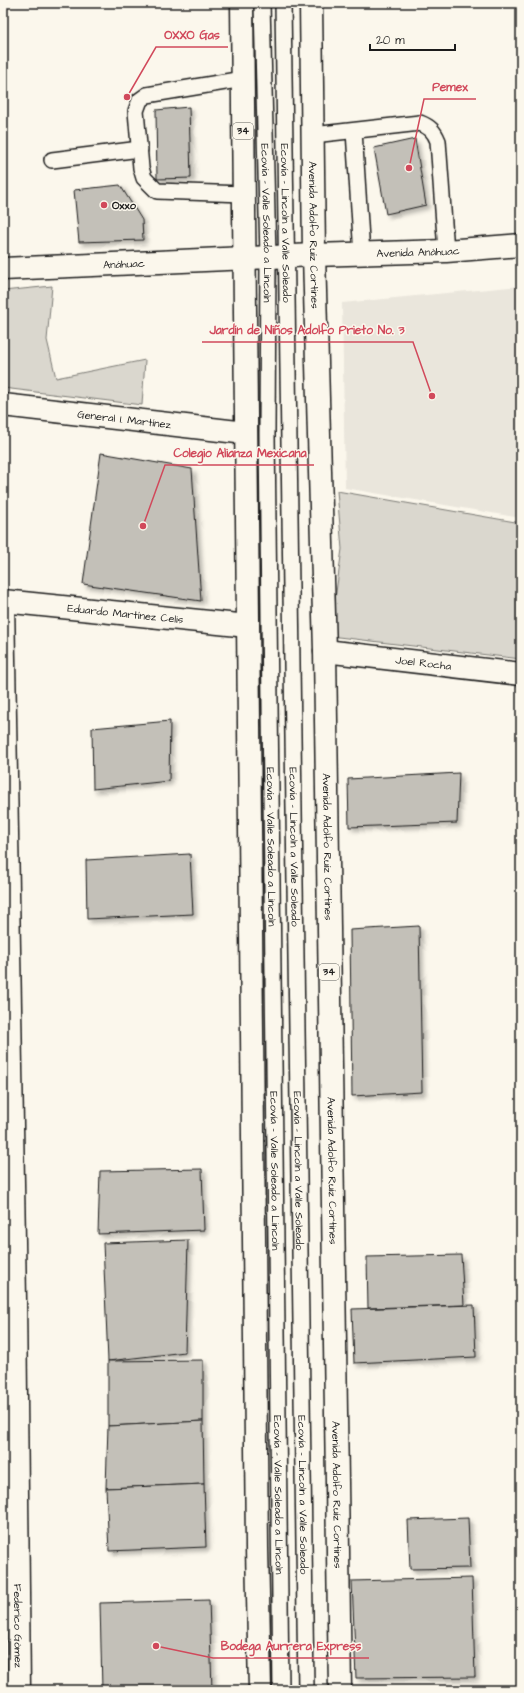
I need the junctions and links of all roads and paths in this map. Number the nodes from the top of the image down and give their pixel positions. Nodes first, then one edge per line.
1 (242, 3) edge
2 (262, 3) edge
3 (283, 3) edge
4 (311, 3) edge
5 (243, 79) junction
6 (354, 131) junction
7 (313, 135) junction
8 (140, 149) junction
9 (52, 160) dead end
10 (244, 194) junction
11 (521, 245) edge
12 (446, 251) junction
13 (314, 255) junction
14 (362, 255) junction
15 (278, 257) junction
16 (245, 259) junction
17 (3, 269) edge
18 (3, 405) edge
19 (246, 434) junction
20 (3, 601) edge
21 (248, 626) junction
22 (325, 651) junction
23 (521, 674) edge
24 (9, 1301) edge
25 (19, 1690) edge
26 (260, 1690) edge
27 (281, 1690) edge
28 (306, 1690) edge
29 (340, 1690) edge

1 - 5 main road, 34
2 - 15 lane, Ecovía - Valle Soleado a Lincoln
3 - 15 lane, Ecovía - Lincoln a Valle Soleado
4 - 7 main road, Avenida Adolfo Ruíz Cortines / 34
5 - 8 lane
5 - 10 main road, 34
6 - 7 lane
6 - 12 lane
6 - 14 lane
7 - 13 main road, Avenida Adolfo Ruíz Cortines / 34
8 - 9 lane
8 - 10 lane
10 - 16 main road, 34
11 - 12 main road, Avenida Anáhuac
12 - 14 main road, Avenida Anáhuac
13 - 14 main road, Avenida Anáhuac
13 - 15 main road, Avenida Anáhuac
13 - 22 main road, Avenida Adolfo Ruíz Cortines / 34
15 - 16 main road, Anáhuac
15 - 27 lane, Ecovía - Valle Soleado a Lincoln
15 - 28 lane, Ecovía - Lincoln a Valle Soleado
16 - 17 main road, Anáhuac
16 - 19 main road, 34
18 - 19 main road, General I. Martínez
19 - 21 main road, 34
20 - 21 main road, Eduardo Martínez Celis
20 - 24 main road, Federico Gómez
21 - 26 main road, 34
22 - 23 main road, Joel Rocha
22 - 29 main road, Avenida Adolfo Ruíz Cortines / 34
24 - 25 main road, Federico Gómez

